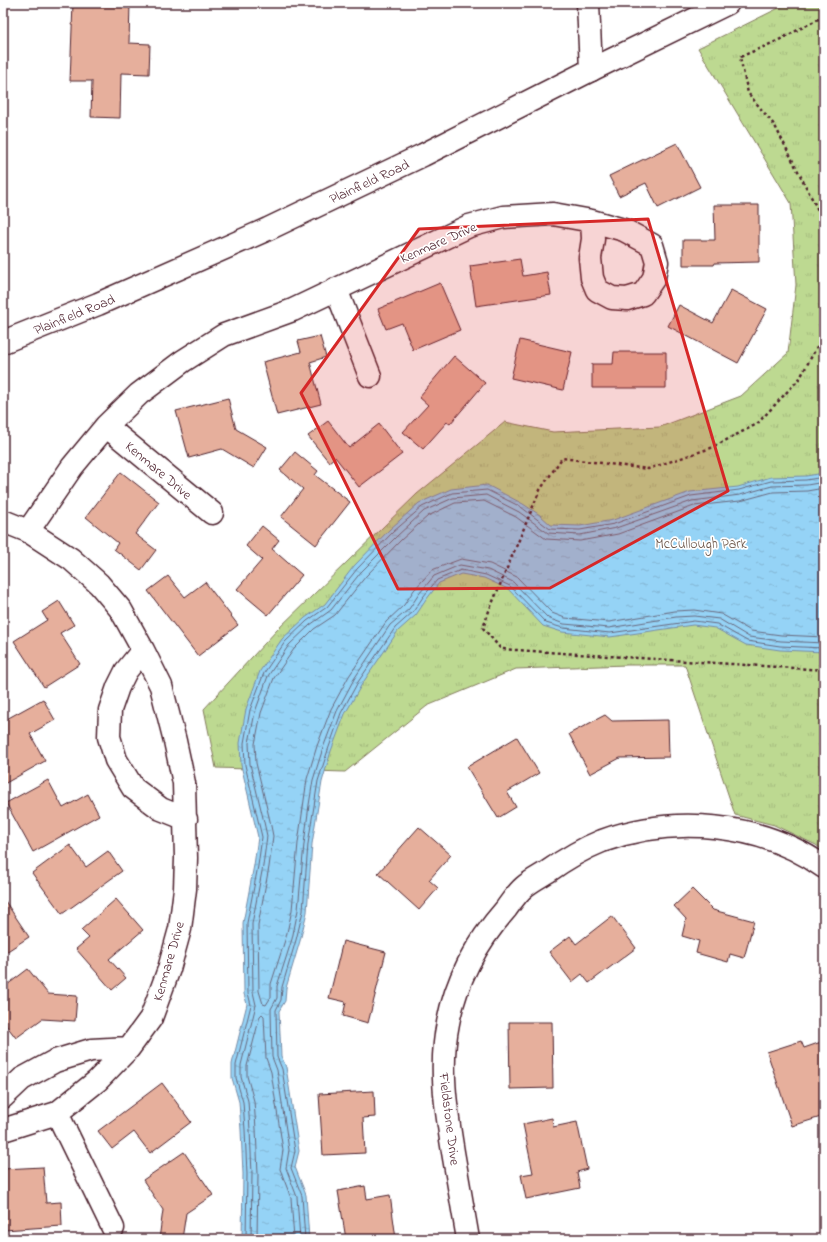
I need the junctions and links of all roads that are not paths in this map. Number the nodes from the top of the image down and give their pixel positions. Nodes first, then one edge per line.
1 (588, 3) edge
2 (728, 3) edge
3 (591, 70) junction
4 (592, 221) dead end
5 (336, 289) junction
6 (3, 342) edge
7 (370, 376) dead end
8 (106, 426) junction
9 (212, 513) dead end
10 (3, 521) edge
11 (28, 530) junction
12 (143, 650) junction
13 (186, 819) junction
14 (824, 867) edge
15 (129, 1048) junction
16 (3, 1097) edge
17 (57, 1113) junction
18 (3, 1130) edge
19 (113, 1228) dead end
20 (468, 1239) edge

1 - 3 street
2 - 3 street, Plainfield Road
3 - 6 street, Plainfield Road
4 - 5 street, Kenmare Drive
5 - 7 street
5 - 8 street, Kenmare Drive
8 - 9 street, Kenmare Drive
8 - 11 street, Kenmare Drive
10 - 11 street, Kenmare Drive
11 - 12 street, Kenmare Drive
12 - 13 street, Kenmare Drive
12 - 13 street
13 - 15 street, Kenmare Drive
14 - 20 street, Fieldstone Drive
15 - 16 street
15 - 17 street, Kenmare Drive
17 - 18 street, Kenmare Drive
17 - 19 street

